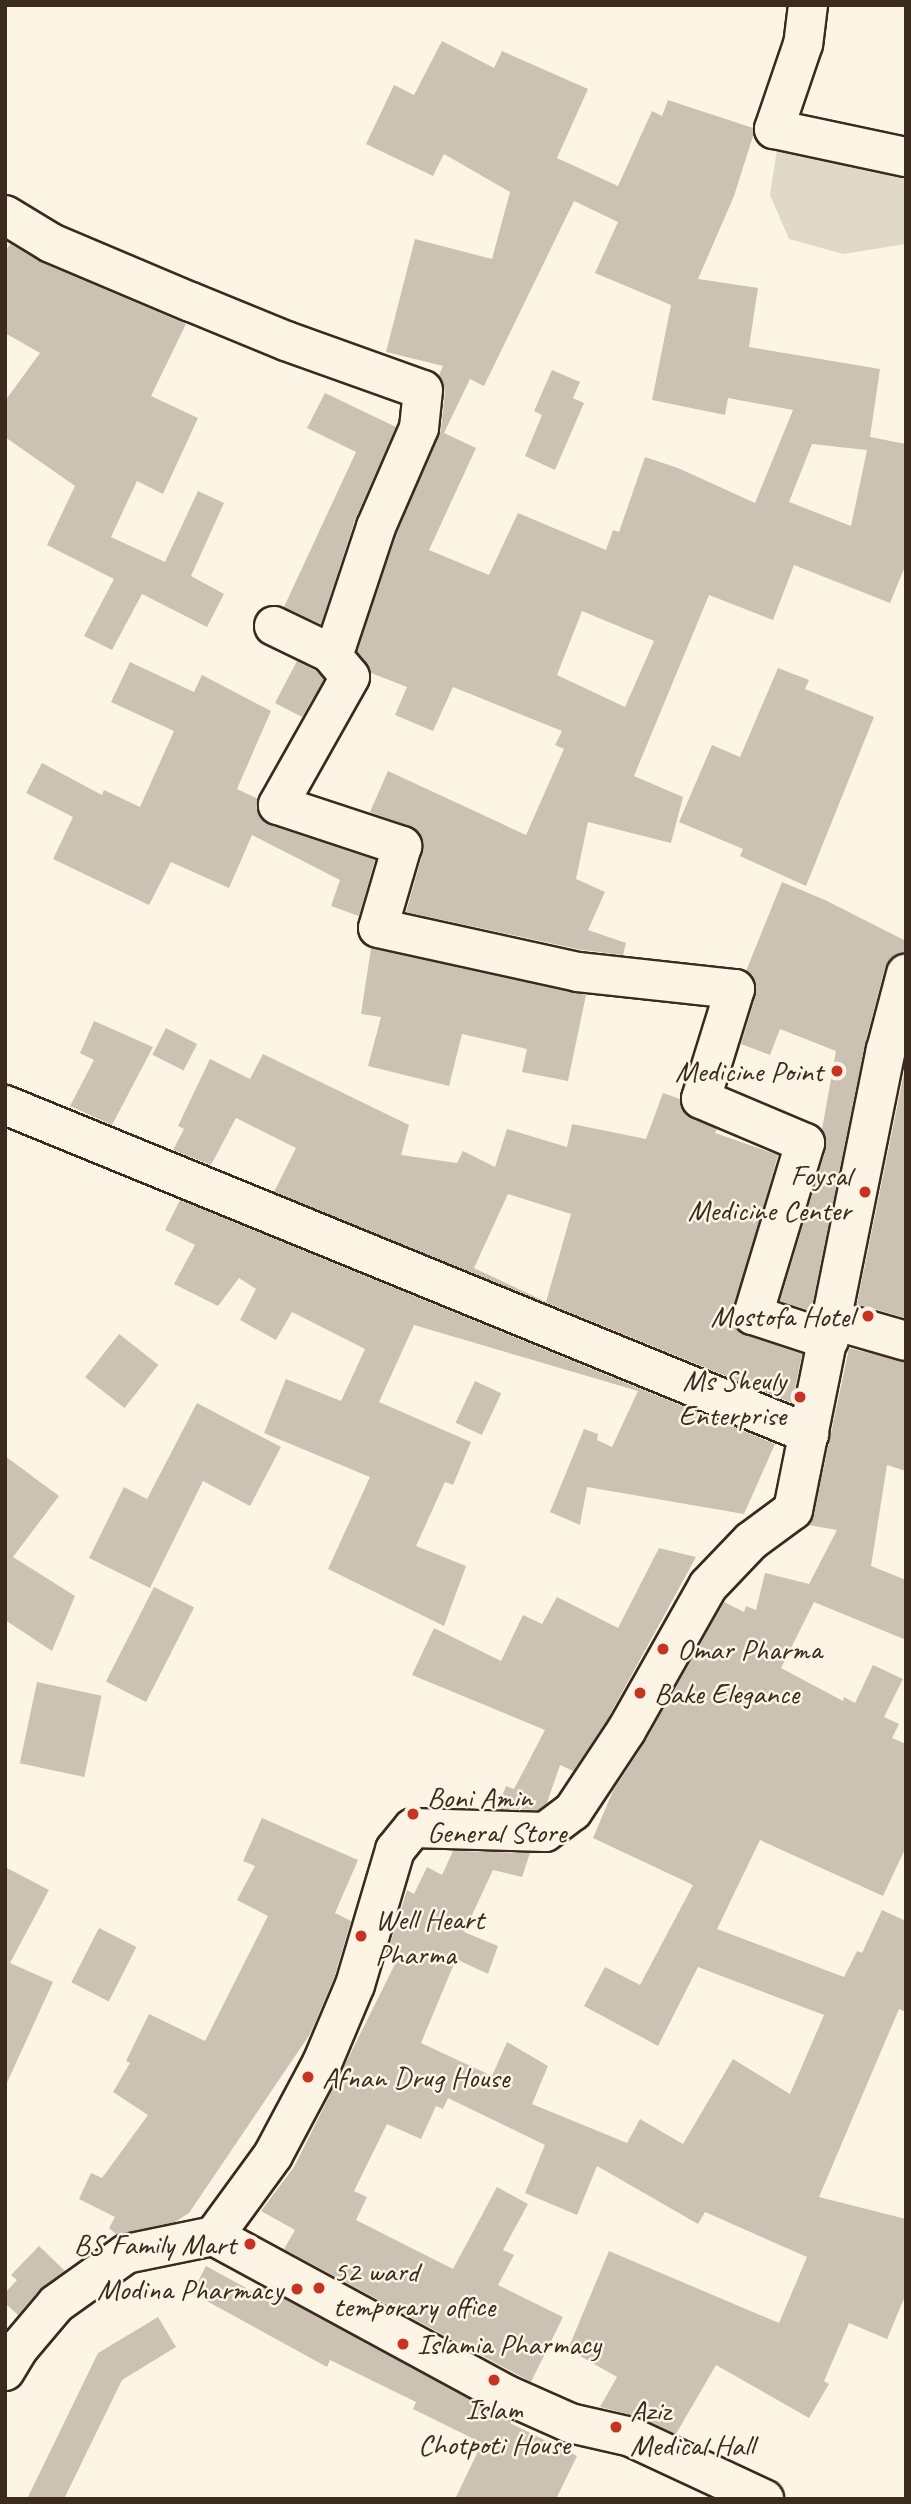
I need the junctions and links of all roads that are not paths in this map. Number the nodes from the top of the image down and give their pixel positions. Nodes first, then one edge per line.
1 (808, 5) edge
2 (906, 157) edge
3 (5, 215) edge
4 (274, 626) dead end
5 (330, 653) junction
6 (906, 974) edge
7 (5, 1105) edge
8 (831, 1330) junction
9 (906, 1341) edge
10 (809, 1434) junction
11 (214, 2236) junction
12 (5, 2371) edge
13 (764, 2499) edge

1 - 2 street
3 - 5 street
4 - 5 street
5 - 8 street
6 - 8 street
7 - 10 street
8 - 9 street
8 - 10 street
10 - 11 street
11 - 12 street
11 - 13 street

